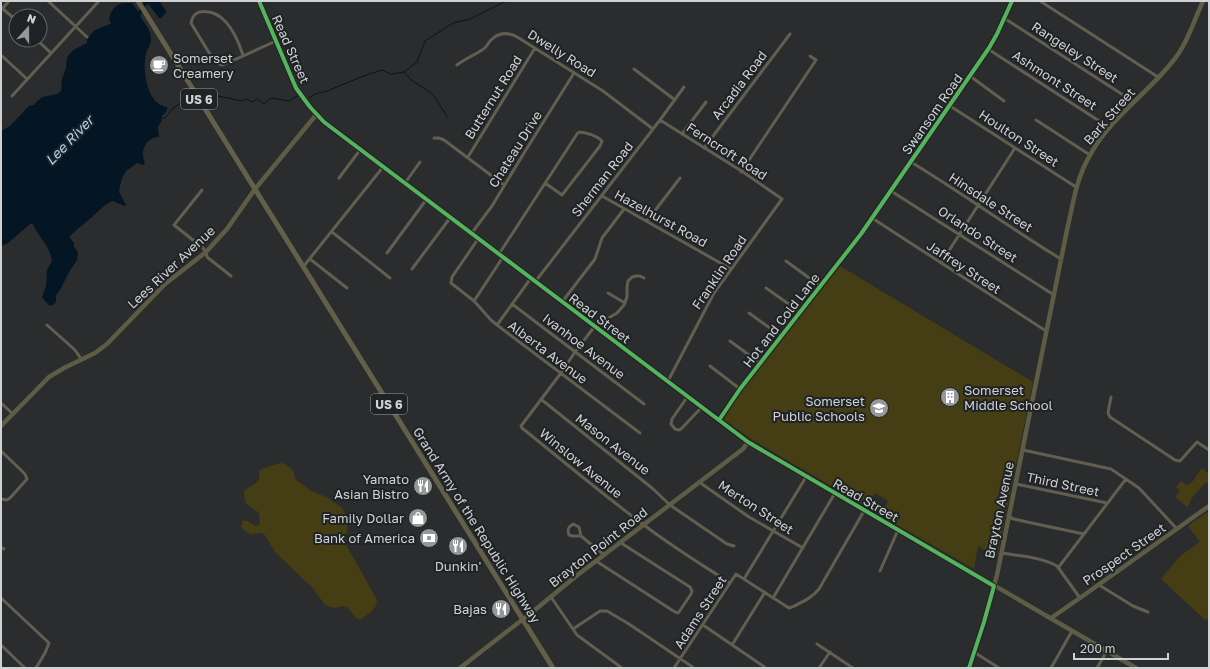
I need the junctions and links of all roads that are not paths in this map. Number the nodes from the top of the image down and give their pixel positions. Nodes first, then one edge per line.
1 (9, 1) edge
2 (48, 1) edge
3 (138, 1) edge
4 (259, 1) edge
5 (1012, 1) edge
6 (1040, 1) edge
7 (1203, 1) edge
8 (96, 2) edge
9 (2, 9) edge
10 (1004, 18) junction
11 (75, 26) junction
12 (790, 34) dead end
13 (87, 38) dead end
14 (276, 41) junction
15 (46, 48) edge
16 (535, 48) junction
17 (988, 49) junction
18 (51, 53) junction
19 (1, 55) edge
20 (243, 55) junction
21 (810, 56) dead end
22 (457, 65) dead end
23 (634, 69) dead end
24 (574, 73) junction
25 (970, 76) junction
26 (1158, 77) junction
27 (27, 79) junction
28 (684, 87) dead end
29 (12, 96) dead end
30 (675, 100) junction
31 (1004, 101) dead end
32 (706, 102) dead end
33 (1134, 102) junction
34 (950, 106) junction
35 (316, 114) junction
36 (660, 120) junction
37 (1036, 120) dead end
38 (1110, 128) junction
39 (653, 129) junction
40 (682, 134) junction
41 (434, 138) dead end
42 (704, 148) junction
43 (1015, 148) junction
44 (360, 150) junction
45 (1090, 155) junction
46 (468, 157) junction
47 (420, 162) dead end
48 (911, 162) junction
49 (383, 167) junction
50 (741, 172) junction
51 (339, 178) dead end
52 (680, 178) dead end
53 (545, 183) junction
54 (404, 184) junction
55 (504, 185) junction
56 (1076, 187) junction
57 (255, 189) junction
58 (202, 190) dead end
59 (891, 191) junction
60 (602, 196) junction
61 (426, 200) junction
62 (782, 200) joint
63 (978, 205) junction
64 (624, 209) junction
65 (450, 218) junction
66 (872, 218) junction
67 (647, 221) junction
68 (332, 232) junction
69 (471, 234) junction
70 (861, 234) joint
71 (959, 234) junction
72 (478, 239) junction
73 (206, 252) junction
74 (387, 253) dead end
75 (501, 256) junction
76 (310, 259) junction
77 (1061, 259) junction
78 (786, 261) dead end
79 (940, 263) junction
80 (304, 267) junction
81 (731, 269) junction
82 (412, 270) dead end
83 (232, 276) dead end
84 (390, 278) dead end
85 (644, 278) dead end
86 (533, 280) junction
87 (820, 286) junction
88 (347, 288) dead end
89 (766, 288) dead end
90 (608, 293) dead end
91 (1054, 294) junction
92 (474, 301) junction
93 (562, 302) junction
94 (512, 304) junction
95 (625, 304) junction
96 (800, 312) junction
97 (749, 313) dead end
98 (47, 325) dead end
99 (496, 325) junction
100 (595, 326) junction
101 (1046, 331) junction
102 (781, 336) junction
103 (730, 341) dead end
104 (575, 352) junction
105 (1042, 353) joint
106 (82, 360) junction
107 (760, 364) junction
108 (710, 366) dead end
109 (561, 373) junction
110 (668, 381) junction
111 (740, 389) junction
112 (688, 396) junction
113 (1111, 397) dead end
114 (542, 400) junction
115 (1, 403) edge
116 (644, 404) dead end
117 (702, 407) junction
118 (13, 414) junction
119 (719, 420) junction
120 (1, 426) edge
121 (640, 433) dead end
122 (748, 442) junction
123 (1023, 450) junction
124 (1209, 450) edge
125 (1, 452) edge
126 (806, 476) junction
127 (1126, 479) junction
128 (699, 482) junction
129 (1016, 484) junction
130 (835, 493) junction
131 (1, 498) edge
132 (1107, 503) junction
133 (670, 505) junction
134 (1209, 506) edge
135 (864, 511) junction
136 (1009, 516) junction
137 (644, 526) junction
138 (1177, 529) junction
139 (898, 530) junction
140 (773, 531) junction
141 (1084, 534) junction
142 (581, 536) junction
143 (621, 542) junction
144 (734, 546) dead end
145 (803, 548) junction
146 (1002, 553) junction
147 (604, 555) junction
148 (596, 561) junction
149 (1058, 568) junction
150 (880, 571) dead end
151 (744, 579) junction
152 (730, 583) junction
153 (1098, 585) junction
154 (994, 586) junction
155 (765, 592) junction
156 (551, 597) junction
157 (1, 598) edge
158 (773, 598) junction
159 (1080, 598) junction
160 (1148, 612) dead end
161 (1051, 618) junction
162 (522, 619) junction
163 (703, 625) junction
164 (573, 629) junction
165 (1072, 631) junction
166 (817, 644) dead end
167 (1, 645) edge
168 (732, 645) junction
169 (1107, 651) junction
170 (830, 652) junction
171 (974, 652) junction
172 (681, 658) junction
173 (25, 668) edge
174 (36, 668) edge
175 (460, 668) edge
176 (553, 668) edge
177 (622, 668) edge
178 (674, 668) edge
179 (694, 668) edge
180 (766, 668) edge
181 (819, 668) edge
182 (853, 668) edge
183 (969, 668) edge
184 (999, 668) edge
185 (1051, 668) edge
186 (1097, 668) edge
187 (1136, 668) edge

1 - 9 street
2 - 11 street
3 - 57 main road, US 6
4 - 14 main road, Read Street
5 - 10 street, Swansom Road
6 - 26 street
7 - 26 main road, Bark Street
8 - 11 street
10 - 17 street, Swansom Road
10 - 33 street, Rangeley Street
11 - 13 street
11 - 18 street
12 - 42 street, Arcadia Road
14 - 20 street
14 - 35 main road, Read Street
15 - 18 street
16 - 22 street, Dwelly Road
16 - 24 street, Dwelly Road
16 - 46 street, Butternut Road
17 - 25 street, Swansom Road
17 - 38 street, Ashmont Street
18 - 27 street
19 - 27 street
20 - 20 street
21 - 50 street
23 - 30 street
24 - 39 street, Dwelly Road
24 - 55 street, Chateau Drive
25 - 31 street
25 - 34 street, Swansom Road
26 - 33 main road, Bark Street
27 - 29 street
28 - 30 street, Sherman Road
30 - 36 street, Sherman Road
32 - 40 street
33 - 38 main road, Bark Street
34 - 43 street, Houlton Street
34 - 48 street, Swansom Road
35 - 44 main road, Read Street
35 - 57 main road, Lees River Avenue
36 - 39 street, Sherman Road
36 - 40 street, Ferncroft Road
37 - 45 street
38 - 45 main road, Bark Street
39 - 60 street, Sherman Road
40 - 42 street, Ferncroft Road
41 - 46 street
42 - 50 street, Ferncroft Road
43 - 56 street, Houlton Street
43 - 63 street
44 - 49 main road, Read Street
44 - 51 street
45 - 56 main road, Bark Street
46 - 55 street
47 - 54 street
48 - 59 street, Swansom Road
48 - 63 street, Hinsdale Street
49 - 54 main road, Read Street
49 - 68 street
50 - 62 street, Ferncroft Road
52 - 67 street
53 - 53 street
53 - 75 street
54 - 61 main road, Read Street
55 - 69 street, Chateau Drive
56 - 77 main road, Bark Street
57 - 73 main road, Lees River Avenue
57 - 80 main road, Grand Army of the Republic Highway / US 6
58 - 73 street
59 - 66 street, Swansom Road
59 - 71 street, Orlando Street
60 - 64 street, Hazelhurst Road
60 - 86 street, Sherman Road
61 - 65 main road, Read Street
61 - 74 street
62 - 81 street, Franklin Road
63 - 71 street
63 - 77 street, Hinsdale Street
64 - 67 street, Hazelhurst Road
64 - 93 street
65 - 69 main road, Read Street
65 - 82 street
66 - 70 street, Swansom Road
66 - 79 street, Jaffrey Street
67 - 81 street, Hazelhurst Road
68 - 76 street
68 - 84 street
69 - 72 main road, Read Street
70 - 87 street, Hot and Cold Lane
71 - 79 street
71 - 91 street, Orlando Street
72 - 75 main road, Read Street
72 - 92 street, Alberta Avenue
73 - 83 street
73 - 106 main road, Lees River Avenue
75 - 86 main road, Read Street
75 - 92 street
76 - 80 street
76 - 88 street
77 - 91 main road, Bark Street
78 - 87 street
79 - 101 street, Jaffrey Street
80 - 162 main road, Grand Army of the Republic Highway / US 6
81 - 110 street, Franklin Road
85 - 95 street
86 - 93 main road, Read Street
86 - 94 street, Sherman Road
87 - 96 street, Hot and Cold Lane
89 - 96 street
90 - 95 street
91 - 101 main road, Bark Street
92 - 99 street, Alberta Avenue
93 - 100 main road, Read Street
94 - 99 street, Sherman Road
94 - 104 street, Ivanhoe Avenue
95 - 100 street
96 - 102 street, Hot and Cold Lane
97 - 102 street
98 - 106 street
99 - 109 street, Alberta Avenue
100 - 104 street
100 - 110 main road, Read Street
101 - 105 main road, Bark Street
102 - 107 street, Hot and Cold Lane
103 - 107 street
104 - 109 street
104 - 116 street, Ivanhoe Avenue
105 - 123 main road, Brayton Avenue
106 - 118 main road, Lees River Avenue
107 - 111 street, Hot and Cold Lane
108 - 111 street
109 - 114 street
109 - 121 street, Alberta Avenue
110 - 112 main road, Read Street
111 - 119 street, Hot and Cold Lane
112 - 117 main road, Read Street
112 - 117 street
113 - 124 street
114 - 133 street, Mason Avenue
114 - 137 street, Winslow Avenue
115 - 118 street
117 - 119 main road, Read Street
118 - 120 main road, Lees River Avenue
119 - 122 main road, Read Street
122 - 126 main road, Read Street
122 - 128 main road, Brayton Point Road
123 - 127 street
123 - 129 main road, Brayton Avenue
125 - 131 street
126 - 130 main road, Read Street
126 - 140 street
127 - 132 street
127 - 138 street
128 - 133 main road, Brayton Point Road
128 - 140 street, Merton Street
129 - 132 street, Third Street
129 - 136 main road, Brayton Avenue
130 - 135 main road, Read Street
130 - 145 street
132 - 141 street
133 - 137 main road, Brayton Point Road
133 - 144 street, Mason Avenue
134 - 138 main road, Prospect Street
135 - 139 main road, Read Street
135 - 158 street
136 - 141 street
136 - 146 main road, Brayton Avenue
137 - 143 main road, Brayton Point Road
137 - 152 street, Winslow Avenue
138 - 153 main road, Prospect Street
139 - 150 street
139 - 154 main road, Read Street
140 - 145 street, Merton Street
140 - 151 street
141 - 149 street
142 - 142 street
142 - 147 street
143 - 147 main road, Brayton Point Road
143 - 148 street
145 - 158 street
146 - 149 street
146 - 154 main road, Brayton Avenue
147 - 148 main road, Brayton Point Road
148 - 156 main road, Brayton Point Road
149 - 159 street
151 - 152 street, Adams Street
151 - 155 street
152 - 163 street, Adams Street
153 - 159 main road, Prospect Street
153 - 160 street
154 - 161 main road, Read Street
154 - 171 main road, Brayton Avenue
155 - 158 street
155 - 168 street
156 - 162 main road, Brayton Point Road
156 - 164 street
157 - 174 street
159 - 161 main road, Prospect Street
161 - 165 main road, Read Street
162 - 175 main road, Brayton Point Road
162 - 176 main road, Grand Army of the Republic Highway / US 6
163 - 168 street
163 - 172 street, Adams Street
164 - 172 street
164 - 177 street
165 - 169 main road, Read Street
165 - 185 street
166 - 170 street
167 - 173 street
168 - 180 street
169 - 186 street
169 - 187 main road, Read Street
170 - 181 street
170 - 182 street
171 - 183 main road, Brayton Avenue
171 - 184 street
172 - 178 street, Adams Street
172 - 179 street

